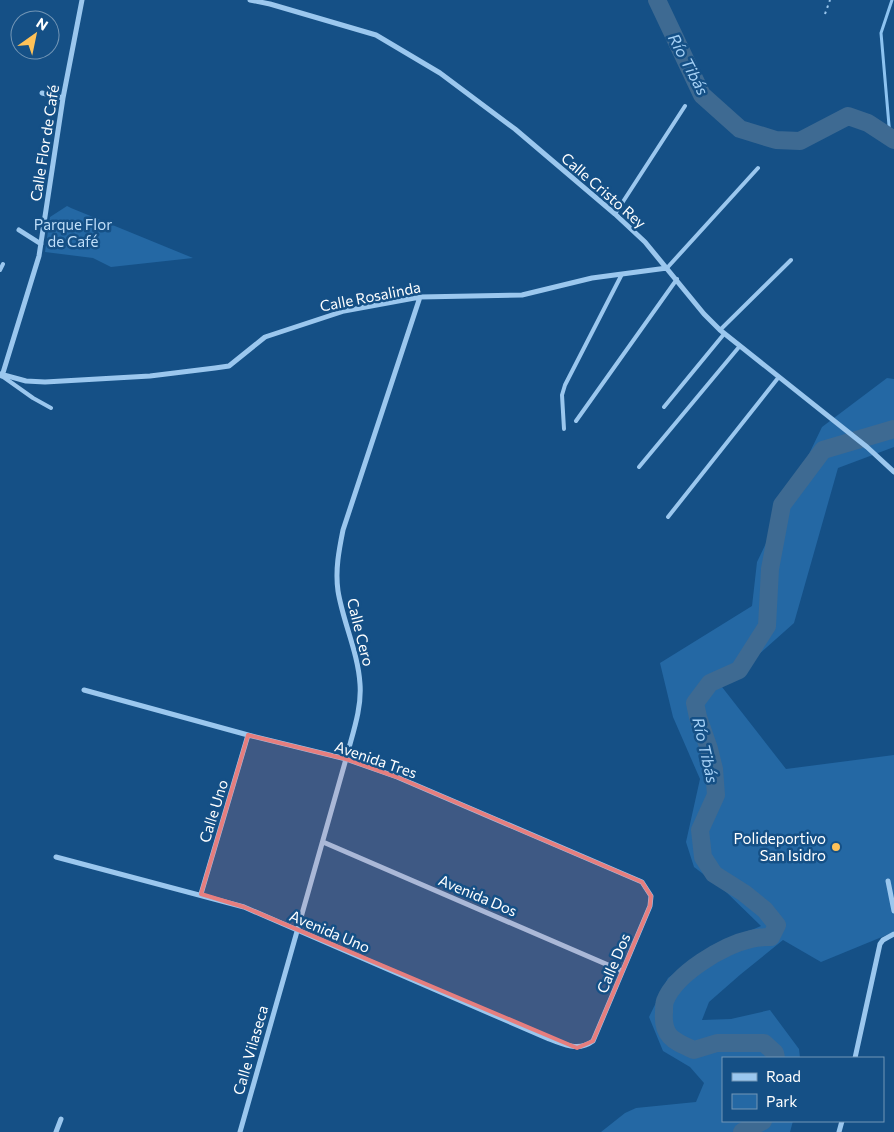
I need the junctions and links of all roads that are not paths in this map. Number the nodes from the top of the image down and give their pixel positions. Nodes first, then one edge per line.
1 (82, 0) edge
2 (250, 0) edge
3 (42, 92) dead end
4 (64, 98) junction
5 (685, 106) dead end
6 (758, 168) dead end
7 (615, 214) junction
8 (18, 230) dead end
9 (41, 244) junction
10 (791, 260) dead end
11 (3, 264) dead end
12 (667, 268) junction
13 (0, 270) edge
14 (622, 274) junction
15 (676, 279) junction
16 (420, 297) junction
17 (722, 332) junction
18 (740, 347) junction
19 (1, 375) edge
20 (778, 378) junction
21 (664, 407) dead end
22 (51, 408) dead end
23 (576, 421) dead end
24 (564, 429) dead end
25 (639, 467) dead end
26 (894, 472) edge
27 (668, 517) dead end
28 (84, 690) dead end
29 (248, 736) junction
30 (346, 760) junction
31 (323, 842) junction
32 (56, 857) dead end
33 (888, 881) dead end
34 (646, 888) joint
35 (201, 894) junction
36 (894, 911) edge
37 (297, 930) junction
38 (894, 934) edge
39 (622, 971) junction
40 (285, 975) joint
41 (587, 1045) joint
42 (855, 1057) edge
43 (61, 1119) dead end
44 (56, 1132) edge
45 (240, 1132) edge

1 - 4 street, Calle Flor de Café
2 - 7 street, Calle Cristo Rey
3 - 4 street
4 - 9 street, Calle Flor de Café
5 - 7 lane
6 - 12 lane
7 - 12 street, Calle Cristo Rey
8 - 9 street
9 - 19 street, Calle Flor de Café
10 - 17 lane
11 - 13 lane
12 - 14 street, Calle Rosalinda
12 - 15 street, Calle Cristo Rey
14 - 16 street, Calle Rosalinda
14 - 24 lane
15 - 17 street, Calle Cristo Rey
15 - 23 lane
16 - 19 street, Calle Rosalinda
16 - 30 street, Calle Cero
17 - 18 street, Calle Cristo Rey
17 - 21 lane
18 - 20 street, Calle Cristo Rey
18 - 25 lane
19 - 22 lane
20 - 26 street, Calle Cristo Rey
20 - 27 lane
28 - 29 street, Avenida Tres
29 - 30 street, Avenida Tres
29 - 35 street, Calle Uno
30 - 31 street, Calle Cero
30 - 34 street, Avenida Tres
31 - 37 street, Calle Cero
31 - 39 street, Avenida Dos
32 - 35 street, Avenida Uno
33 - 36 street
34 - 39 street, Calle Dos
35 - 37 street, Avenida Uno
37 - 40 street, Calle Cero
37 - 41 street, Avenida Uno
38 - 42 street
39 - 41 street, Calle Dos
40 - 45 street, Calle Vilaseca
43 - 44 street

